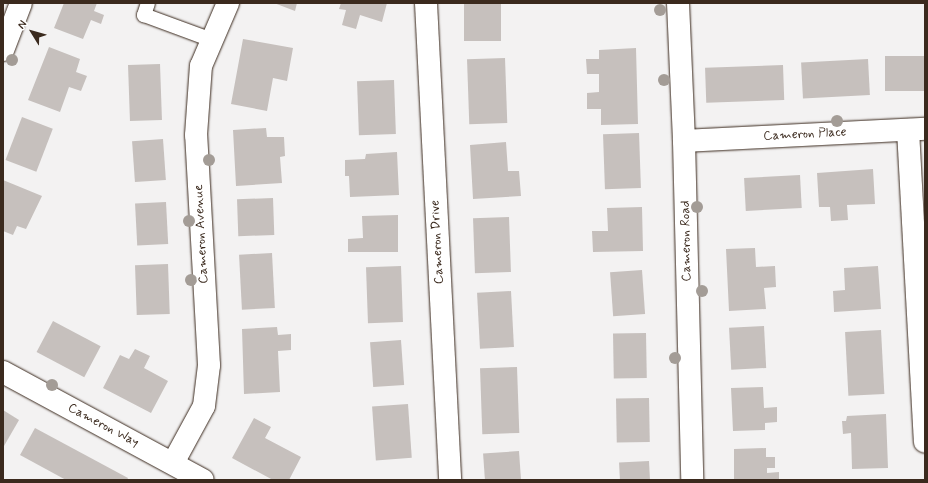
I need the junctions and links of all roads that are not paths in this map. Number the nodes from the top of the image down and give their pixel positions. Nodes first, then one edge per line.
1 (21, 3) edge
2 (148, 3) edge
3 (228, 3) edge
4 (426, 3) edge
5 (678, 3) edge
6 (212, 40) junction
7 (3, 50) edge
8 (916, 129) edge
9 (684, 141) junction
10 (3, 372) edge
11 (925, 442) edge
12 (185, 473) edge
13 (450, 480) edge
14 (692, 480) edge

1 - 7 street
2 - 6 lane
3 - 6 street, Cameron Avenue
4 - 13 street, Cameron Drive
5 - 9 street, Cameron Road
6 - 12 street, Cameron Avenue
8 - 9 street, Cameron Place
8 - 11 street
9 - 14 street, Cameron Road
10 - 12 street, Cameron Way

